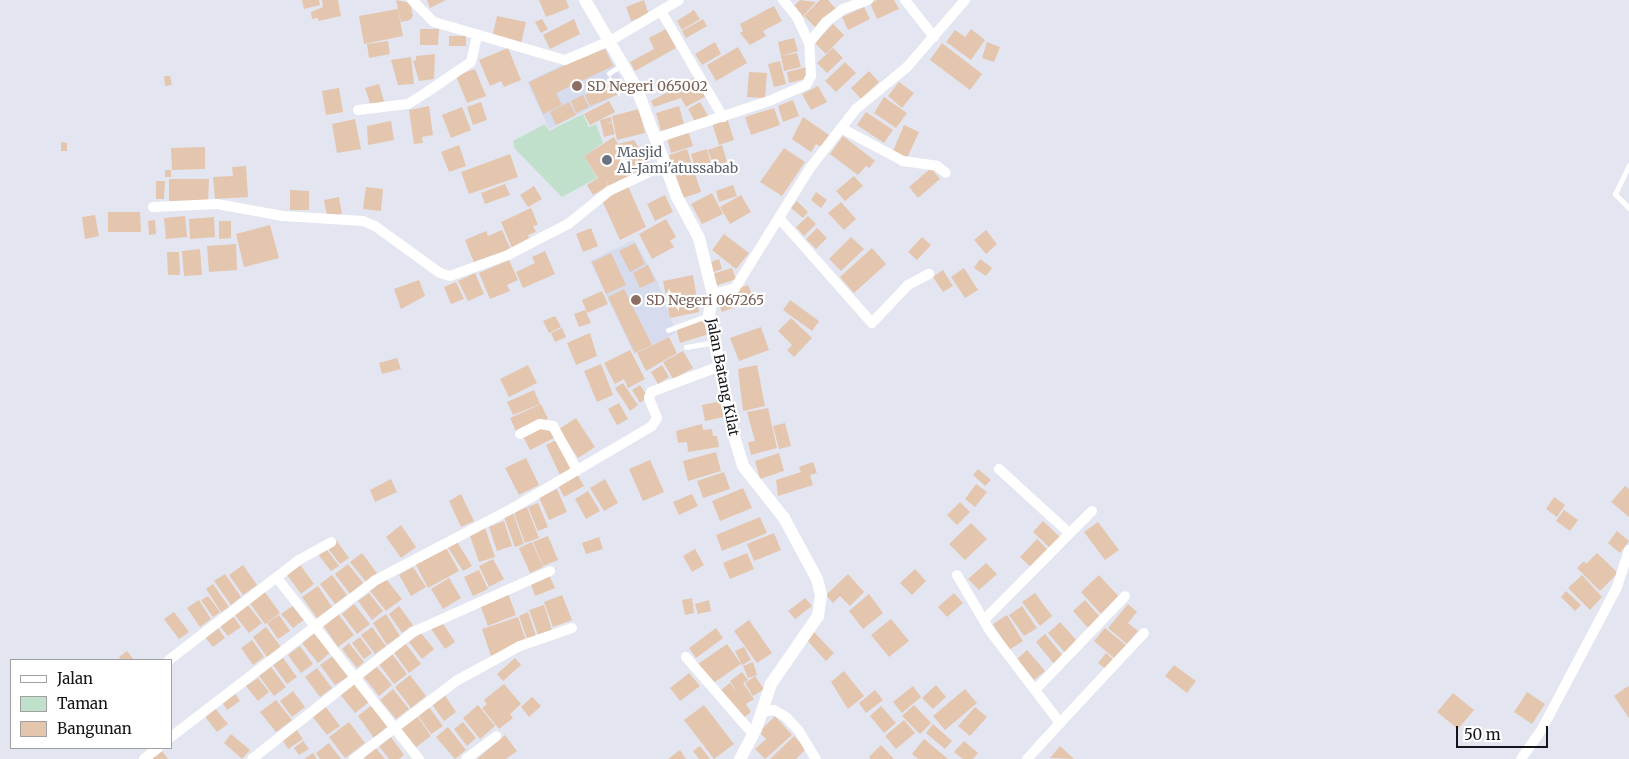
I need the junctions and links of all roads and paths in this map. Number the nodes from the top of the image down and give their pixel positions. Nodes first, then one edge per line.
1 (412, 0) edge
2 (585, 0) edge
3 (679, 0) edge
4 (783, 0) edge
5 (868, 0) edge
6 (905, 0) edge
7 (965, 0) edge
8 (661, 11) junction
9 (477, 35) junction
10 (934, 37) junction
11 (610, 41) junction
12 (810, 43) junction
13 (622, 65) junction
14 (608, 73) dead end
15 (358, 110) dead end
16 (723, 117) junction
17 (841, 128) junction
18 (657, 138) junction
19 (664, 165) junction
20 (1629, 166) edge
21 (946, 173) dead end
22 (153, 207) dead end
23 (1629, 208) edge
24 (779, 218) junction
25 (929, 274) dead end
26 (713, 294) junction
27 (709, 315) junction
28 (668, 330) dead end
29 (716, 342) junction
30 (686, 347) dead end
31 (720, 366) junction
32 (520, 434) dead end
33 (999, 469) dead end
34 (577, 470) junction
35 (1092, 511) dead end
36 (1069, 533) junction
37 (331, 542) dead end
38 (1629, 550) edge
39 (550, 571) dead end
40 (957, 575) dead end
41 (277, 578) junction
42 (1124, 596) dead end
43 (985, 619) junction
44 (314, 625) junction
45 (572, 628) dead end
46 (1144, 633) dead end
47 (686, 656) dead end
48 (170, 659) edge
49 (356, 678) junction
50 (1035, 690) junction
51 (761, 712) junction
52 (1060, 723) junction
53 (395, 728) junction
54 (753, 734) junction
55 (496, 736) dead end
56 (172, 737) edge
57 (157, 749) edge
58 (144, 759) edge
59 (252, 759) edge
60 (354, 759) edge
61 (419, 759) edge
62 (466, 759) edge
63 (740, 759) edge
64 (816, 759) edge
65 (1027, 759) edge
66 (1521, 759) edge

1 - 9 street
2 - 11 street, Jalan Batang Kilat
3 - 8 street
4 - 12 street
5 - 12 street
6 - 10 street
7 - 10 street
8 - 11 street
8 - 16 street
9 - 11 street
9 - 15 street
10 - 17 street
11 - 13 street, Jalan Batang Kilat
12 - 16 street
13 - 14 lane
13 - 18 street, Jalan Batang Kilat
16 - 18 street
17 - 21 street
17 - 24 street
18 - 19 street, Jalan Batang Kilat
19 - 22 street
19 - 26 street, Jalan Batang Kilat
20 - 23 lane
24 - 25 street
24 - 26 street
26 - 27 street, Jalan Batang Kilat
27 - 28 lane
27 - 29 street, Jalan Batang Kilat
29 - 30 lane
29 - 31 street, Jalan Batang Kilat
31 - 34 street
31 - 51 street, Jalan Batang Kilat
32 - 34 street
33 - 36 street
34 - 44 street
35 - 36 street
36 - 43 street
37 - 41 street
38 - 66 street
39 - 49 street
40 - 43 street
41 - 44 street
41 - 48 street
42 - 50 street
43 - 50 street
44 - 49 street
44 - 56 street
45 - 53 street
46 - 52 street
47 - 54 street
49 - 53 street
49 - 59 street
50 - 52 street
51 - 54 street, Jalan Batang Kilat
51 - 64 street
52 - 65 street
53 - 60 street
53 - 61 street
54 - 63 street, Jalan Batang Kilat
55 - 62 street
57 - 58 street

